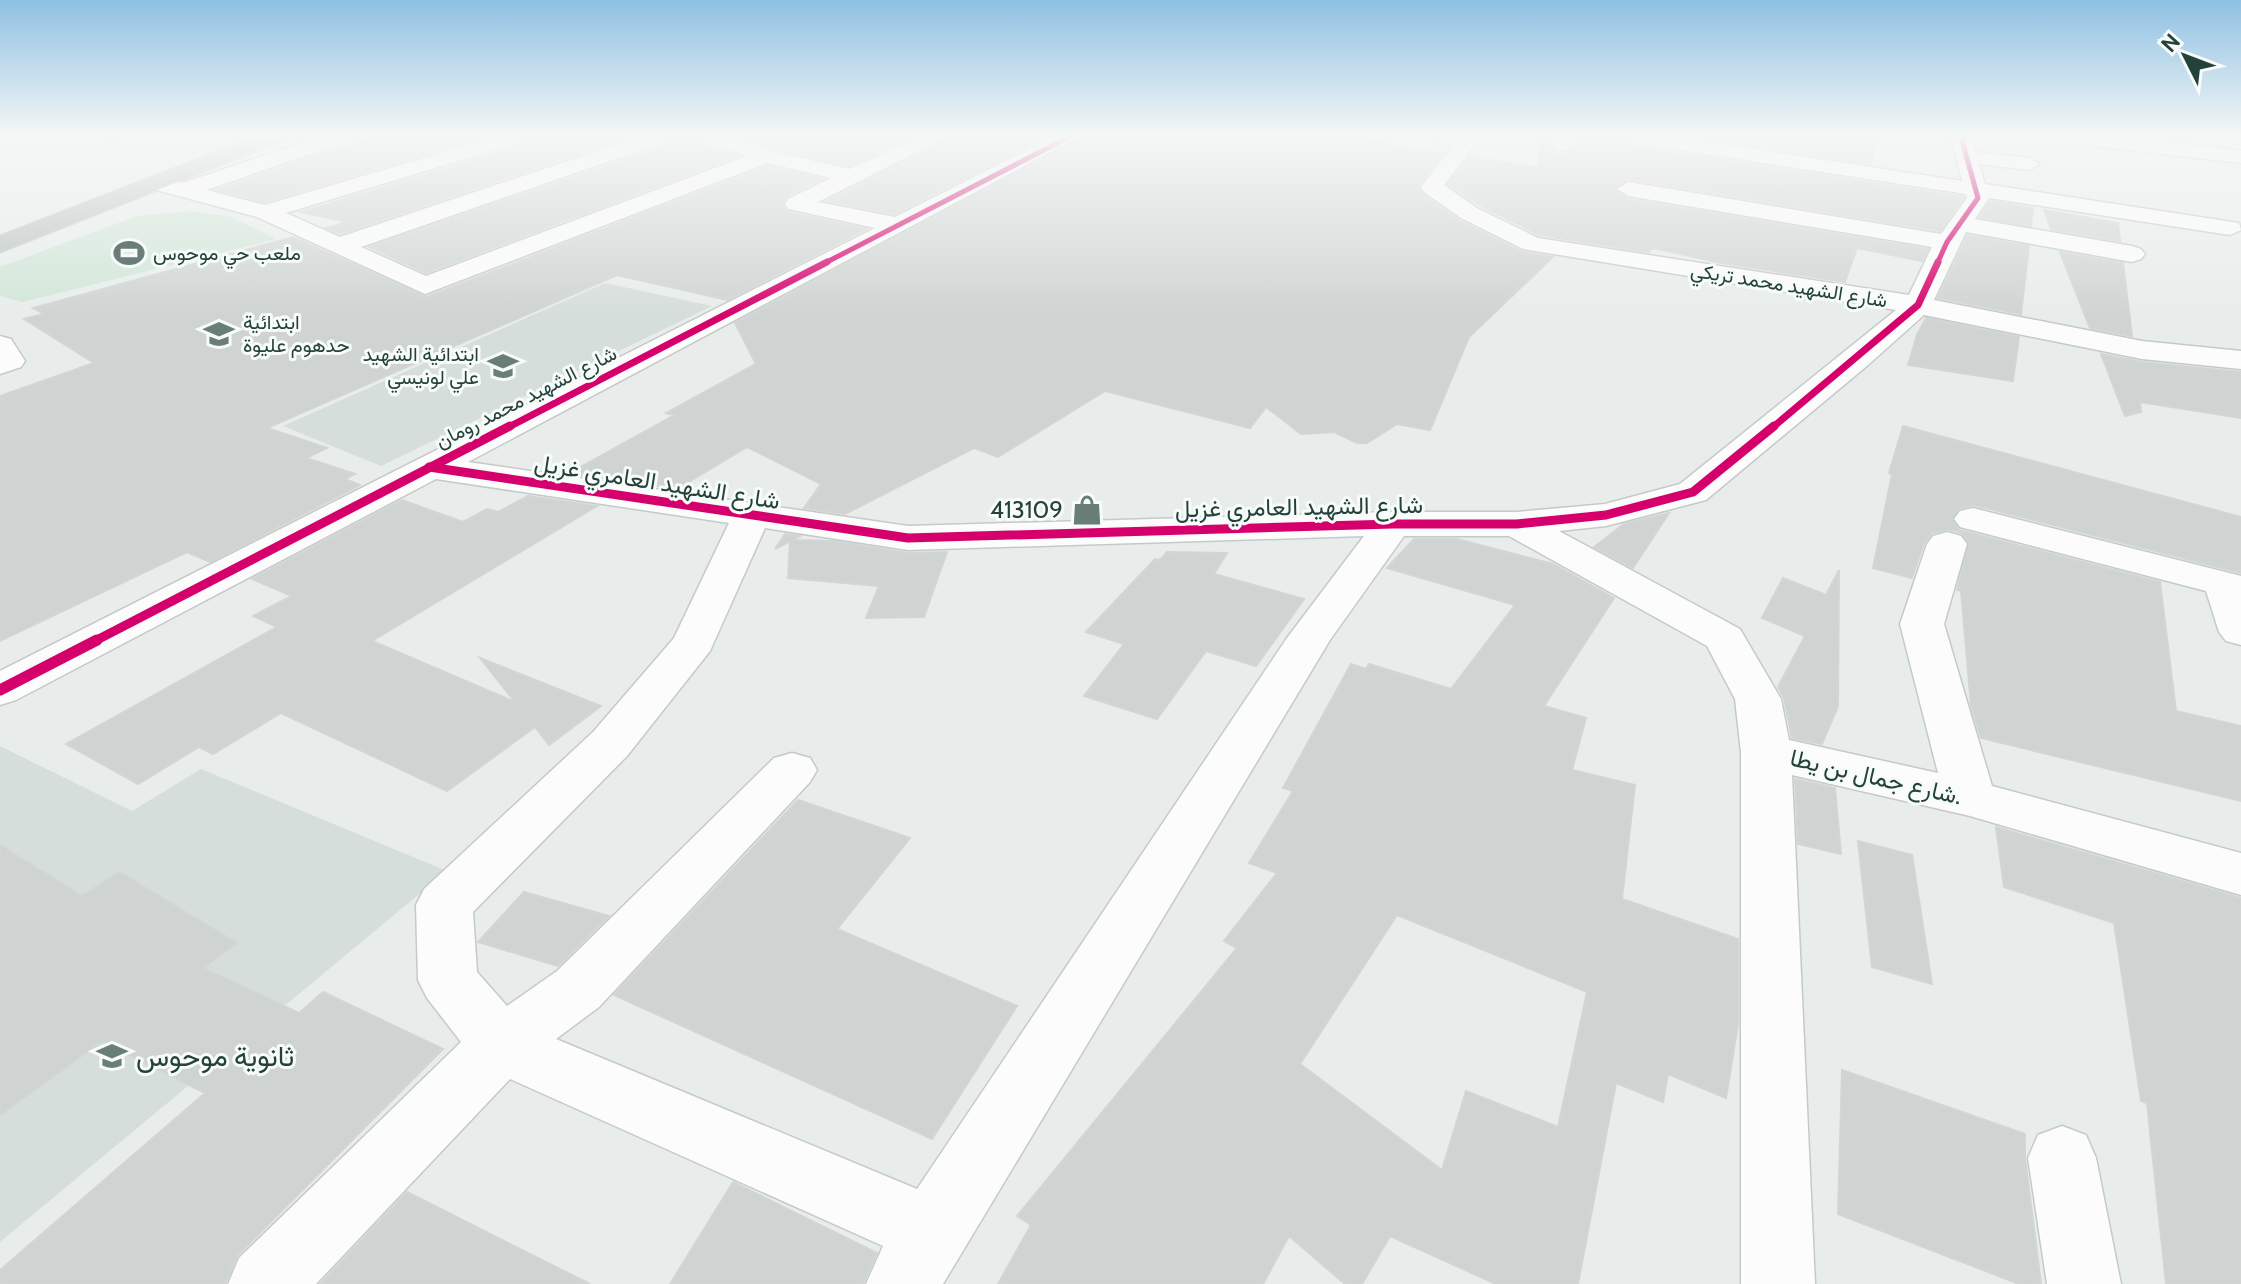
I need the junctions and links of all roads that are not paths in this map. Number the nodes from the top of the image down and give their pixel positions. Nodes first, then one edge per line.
1 (64, 197) edge
2 (122, 197) edge
3 (209, 197) edge
4 (316, 197) edge
5 (484, 197) edge
6 (633, 197) edge
7 (810, 197) edge
8 (952, 197) edge
9 (1446, 197) edge
10 (1687, 197) edge
11 (1978, 197) edge
12 (2108, 197) edge
13 (61, 198) dead end
14 (265, 212) junction
15 (897, 225) junction
16 (2230, 228) dead end
17 (1954, 233) junction
18 (0, 245) edge
19 (342, 245) junction
20 (2132, 254) dead end
21 (1918, 305) junction
22 (0, 345) edge
23 (2241, 360) edge
24 (0, 365) edge
25 (429, 467) junction
26 (751, 516) junction
27 (1393, 524) junction
28 (1517, 524) junction
29 (2232, 586) edge
30 (2241, 632) edge
31 (0, 690) edge
32 (1766, 752) junction
33 (792, 770) dead end
34 (1970, 798) junction
35 (2241, 874) edge
36 (501, 1045) junction
37 (2062, 1158) dead end
38 (931, 1231) junction
39 (265, 1284) edge
40 (903, 1284) edge
41 (1778, 1284) edge
42 (2084, 1284) edge

1 - 13 highway
2 - 18 highway
3 - 14 street
4 - 14 street
5 - 19 street
6 - 19 street
7 - 15 street
8 - 15 street, شارع الشهيد محمد رومان
9 - 21 street, شارع الشهيد محمد تريكي
10 - 17 street
11 - 17 street, شارع الشهيد العامري غزيل
12 - 16 street
14 - 19 street
15 - 25 street, شارع الشهيد محمد رومان
17 - 20 street
17 - 21 street, شارع الشهيد العامري غزيل
21 - 23 street, شارع الشهيد محمد تريكي
21 - 28 street, شارع الشهيد العامري غزيل
22 - 24 street
25 - 26 street, شارع الشهيد العامري غزيل
25 - 31 street, شارع الشهيد محمد رومان
26 - 27 street, شارع الشهيد العامري غزيل
26 - 36 street
27 - 28 street, شارع الشهيد العامري غزيل
27 - 38 street
28 - 32 street, شارع جمال بن يطا.
29 - 30 street
29 - 34 street
32 - 34 street, شارع جمال بن يطا.
32 - 41 street
33 - 36 street
34 - 35 street, شارع جمال بن يطا.
36 - 38 street
36 - 39 street
37 - 42 street
38 - 40 street

